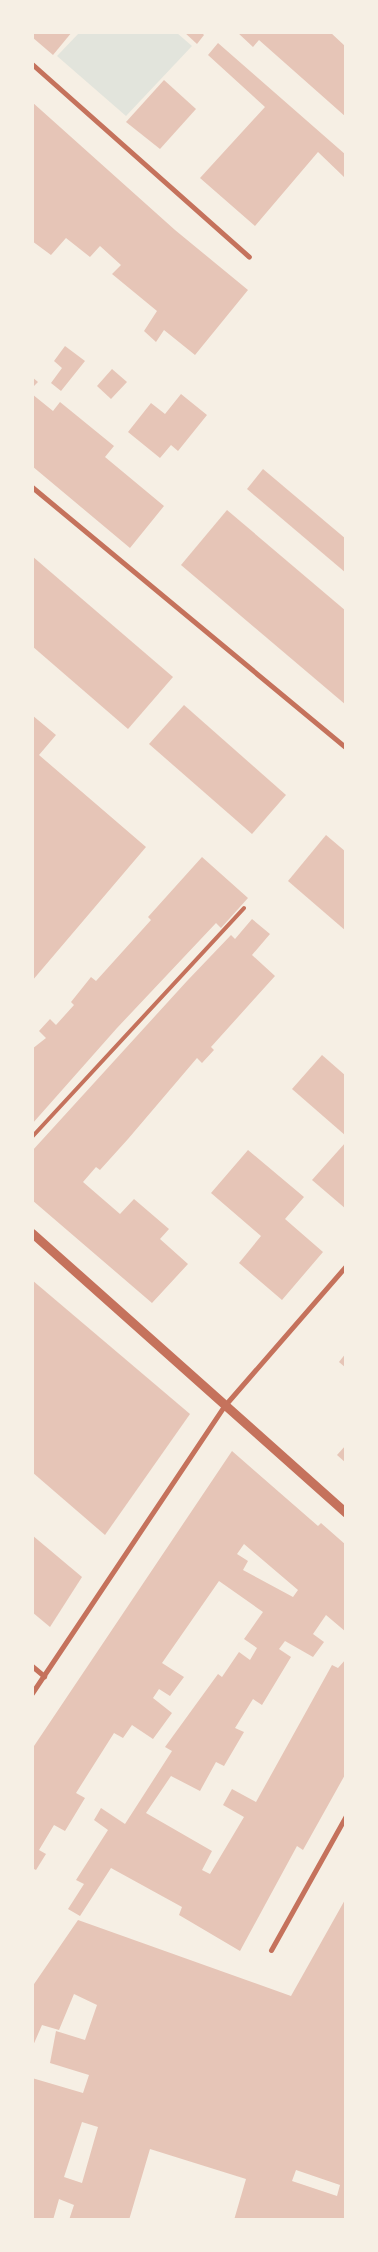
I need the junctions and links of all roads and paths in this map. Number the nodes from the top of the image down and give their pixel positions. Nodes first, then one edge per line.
1 (32, 64) edge
2 (249, 257) dead end
3 (32, 487) edge
4 (346, 748) edge
5 (244, 908) dead end
6 (32, 1137) edge
7 (32, 1233) edge
8 (346, 1266) edge
9 (225, 1405) junction
10 (346, 1513) edge
11 (32, 1666) edge
12 (44, 1676) junction
13 (32, 1693) edge
14 (346, 1816) edge
15 (271, 1950) dead end

1 - 2 street
3 - 4 street
5 - 6 lane
7 - 9 street
8 - 9 street
9 - 10 street
9 - 12 street
11 - 12 street
12 - 13 street
14 - 15 street

